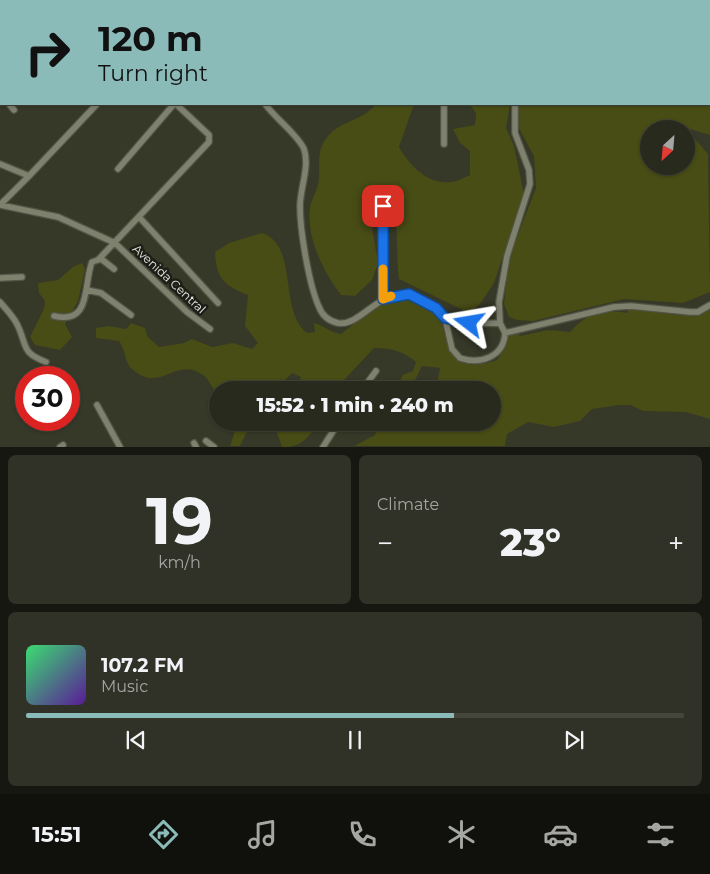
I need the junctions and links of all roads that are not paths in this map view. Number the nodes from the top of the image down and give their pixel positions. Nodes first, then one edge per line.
1 (10, 105) edge
2 (96, 105) edge
3 (174, 105) edge
4 (176, 105) edge
5 (266, 105) edge
6 (444, 105) edge
7 (515, 105) edge
8 (14, 110) dead end
9 (444, 144) dead end
10 (0, 164) edge
11 (118, 169) dead end
12 (28, 176) junction
13 (1, 204) edge
14 (383, 206) dead end
15 (140, 218) junction
16 (115, 243) junction
17 (100, 258) junction
18 (114, 269) dead end
19 (22, 277) dead end
20 (0, 278) edge
21 (87, 290) junction
22 (383, 299) junction
23 (0, 302) edge
24 (218, 303) dead end
25 (710, 305) edge
26 (131, 315) dead end
27 (54, 316) dead end
28 (445, 318) junction
29 (500, 323) junction
30 (210, 329) dead end
31 (505, 333) junction
32 (46, 362) dead end
33 (376, 371) dead end
34 (369, 381) edge
35 (98, 405) dead end
36 (333, 431) edge
37 (206, 441) dead end
38 (120, 446) edge
39 (214, 446) edge
40 (323, 446) edge

1 - 8 street
2 - 12 street
3 - 11 street
4 - 15 street
5 - 22 street
6 - 9 street
7 - 29 street
10 - 12 street
12 - 13 street
13 - 16 street, Avenida Central
14 - 22 street
15 - 16 street
15 - 24 street
16 - 17 street
16 - 30 street, Avenida Central
17 - 18 street
17 - 21 street
19 - 20 street
21 - 26 street
21 - 27 street
22 - 28 street
23 - 32 street
25 - 31 street
28 - 29 street
28 - 31 street
29 - 31 street
33 - 34 street
35 - 38 street
36 - 40 street
37 - 39 street

